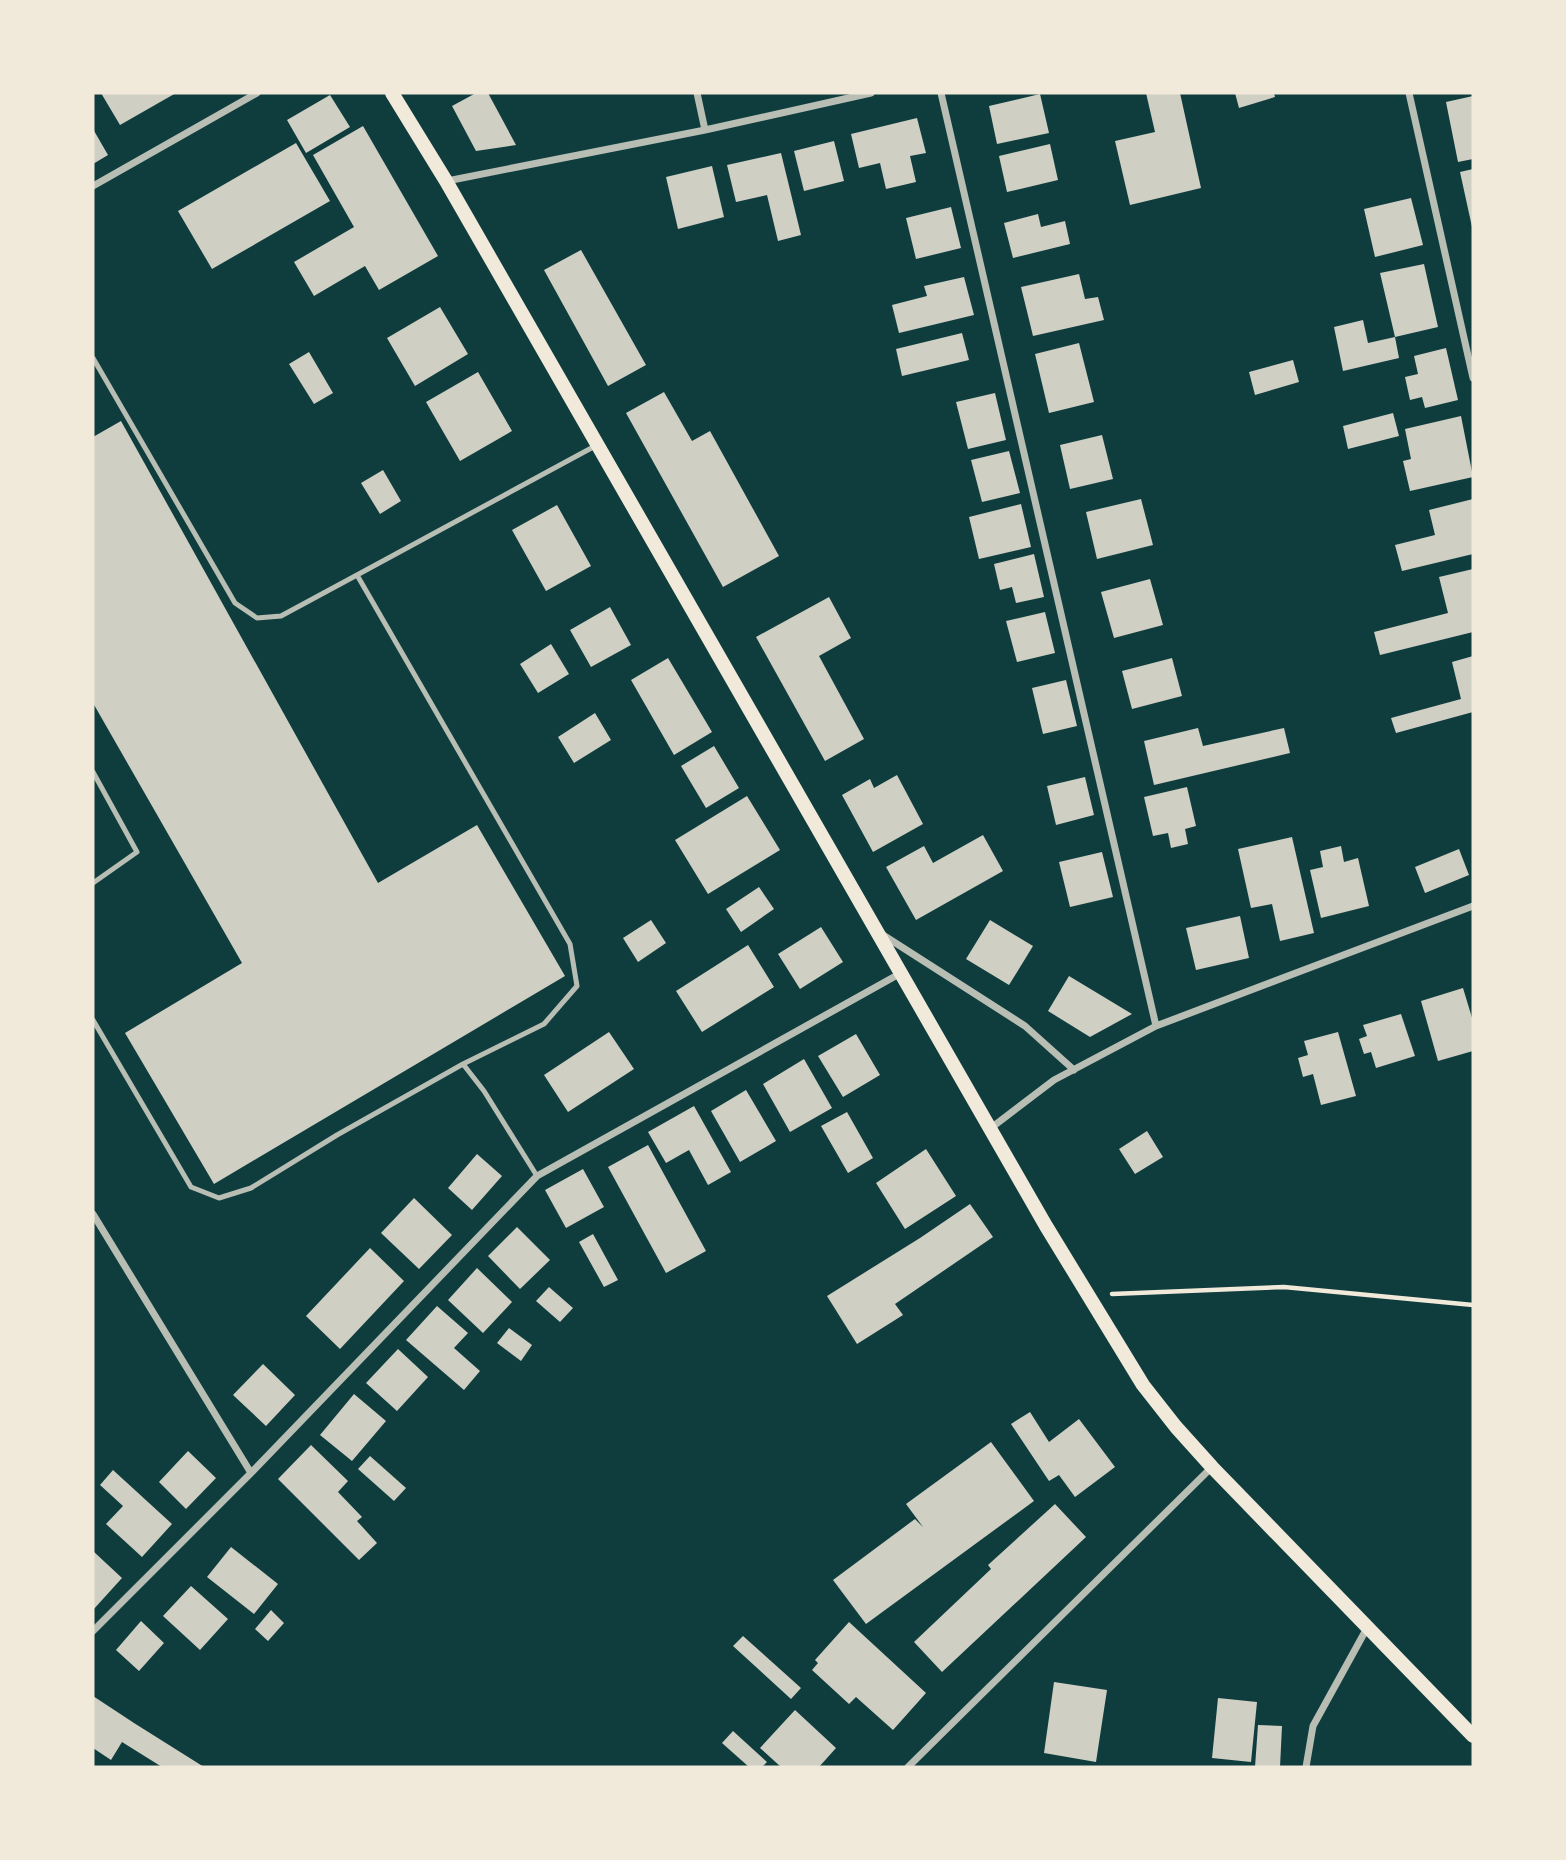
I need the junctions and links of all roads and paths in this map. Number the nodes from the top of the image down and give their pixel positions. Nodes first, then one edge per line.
1 (257, 93) edge
2 (392, 93) edge
3 (696, 93) edge
4 (871, 93) edge
5 (941, 93) edge
6 (1409, 93) edge
7 (705, 130) junction
8 (446, 181) junction
9 (93, 186) edge
10 (93, 358) edge
11 (1473, 377) edge
12 (597, 445) junction
13 (357, 575) junction
14 (93, 772) edge
15 (93, 883) edge
16 (1473, 906) edge
17 (877, 932) junction
18 (901, 973) junction
19 (93, 1020) edge
20 (1156, 1026) junction
21 (463, 1064) junction
22 (1074, 1070) junction
23 (990, 1128) junction
24 (537, 1176) junction
25 (93, 1214) edge
26 (1087, 1296) junction
27 (1473, 1305) edge
28 (1212, 1467) junction
29 (251, 1473) junction
30 (1367, 1628) junction
31 (93, 1631) edge
32 (1473, 1736) edge
33 (908, 1767) edge
34 (1306, 1767) edge

1 - 9 street
2 - 8 main road
3 - 7 street
4 - 7 street
5 - 20 street
6 - 11 street
7 - 8 street
8 - 12 main road
10 - 13 lane
12 - 13 lane
12 - 17 main road
13 - 21 lane
14 - 15 lane
16 - 20 street
17 - 18 main road
17 - 22 street
18 - 23 main road
18 - 24 street
19 - 21 lane
20 - 22 street
21 - 24 lane
22 - 23 street
23 - 26 main road
24 - 29 street
25 - 29 street
26 - 27 path
26 - 28 main road
28 - 30 main road
28 - 33 street
29 - 31 street
30 - 32 main road
30 - 34 street

